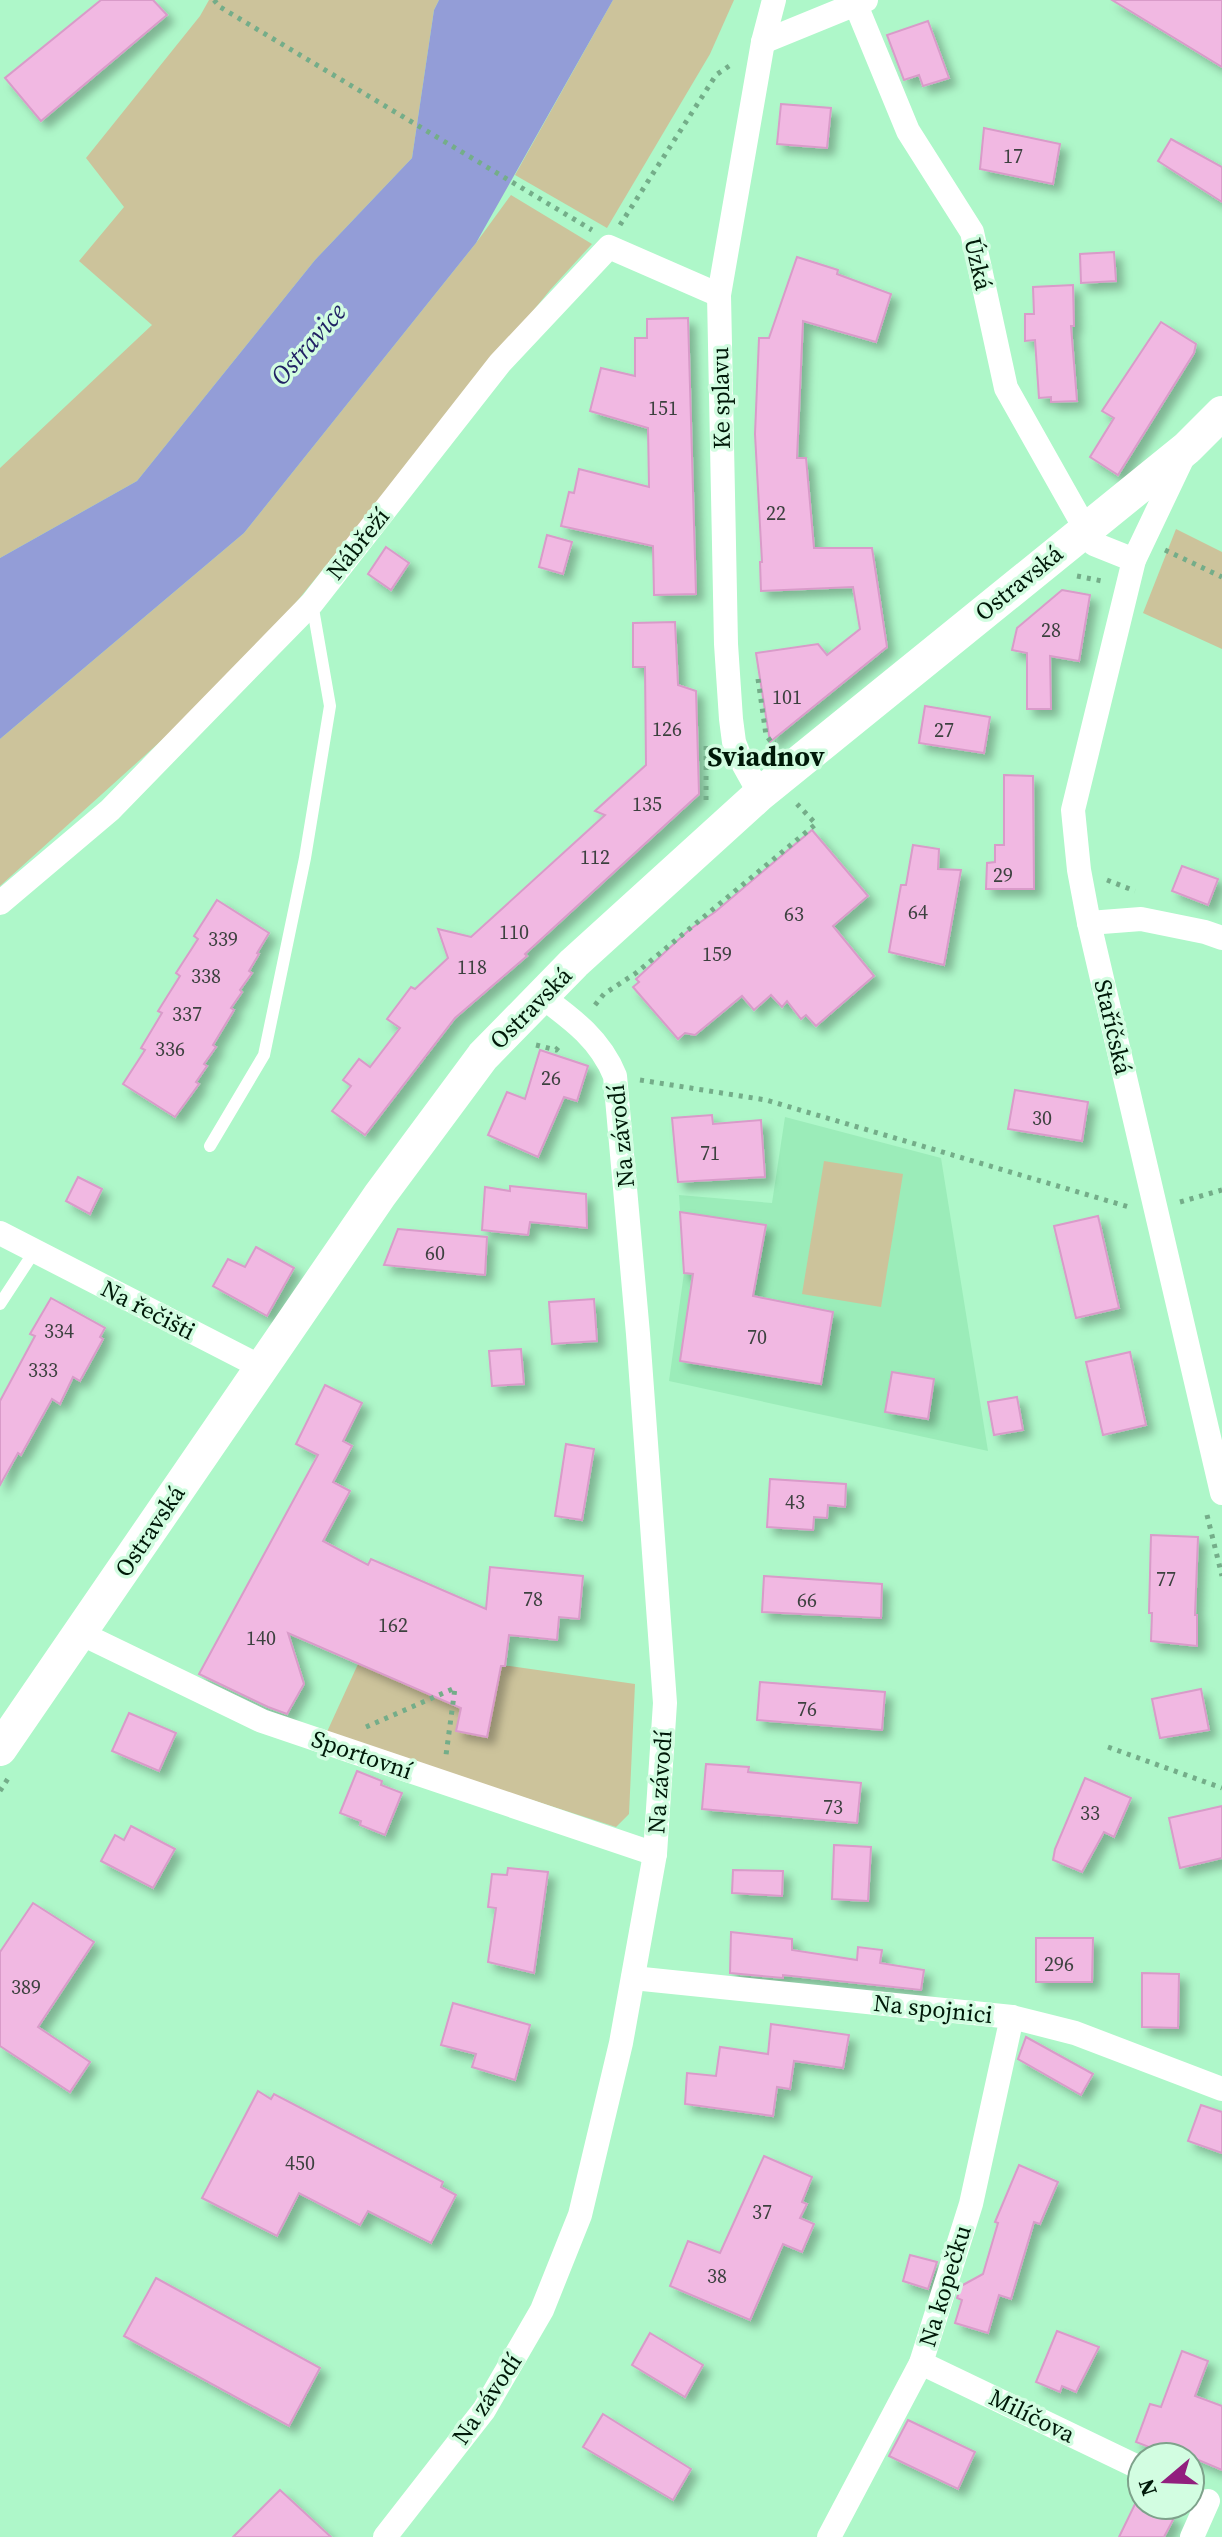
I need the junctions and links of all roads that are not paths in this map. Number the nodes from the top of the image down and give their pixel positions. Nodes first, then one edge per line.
1 (774, 0) edge
2 (861, 2) edge
3 (763, 42) junction
4 (719, 295) junction
5 (1222, 413) edge
6 (1187, 448) junction
7 (1086, 529) junction
8 (1138, 550) junction
9 (312, 603) junction
10 (776, 796) junction
11 (0, 903) edge
12 (1089, 923) junction
13 (1222, 938) edge
14 (541, 996) junction
15 (210, 1146) dead end
16 (0, 1233) edge
17 (34, 1252) junction
18 (0, 1304) edge
19 (261, 1367) junction
20 (1222, 1493) edge
21 (80, 1633) junction
22 (0, 1749) edge
23 (655, 1854) junction
24 (633, 1978) junction
25 (1012, 2017) junction
26 (1222, 2089) edge
27 (921, 2363) junction
28 (1126, 2461) edge
29 (1207, 2500) edge
30 (385, 2537) edge
31 (829, 2537) edge
32 (1192, 2537) edge

1 - 3 street, Ke splavu
2 - 3 street, Úzká
2 - 7 street, Úzká
3 - 4 street, Ke splavu
4 - 9 street, Nábřeží
4 - 10 street, Ke splavu
5 - 6 street, Ostravská
6 - 7 street, Ostravská
6 - 8 street, Staříčská
7 - 8 street
7 - 10 street, Ostravská
8 - 12 street, Staříčská
9 - 11 street, Nábřeží
9 - 15 lane
10 - 14 street, Ostravská
12 - 13 street
12 - 20 street, Staříčská
14 - 19 street, Ostravská
14 - 23 street, Na závodí
16 - 17 street, Na řečišti
17 - 18 lane
17 - 19 street, Na řečišti
19 - 21 street, Ostravská
21 - 22 street, Ostravská
21 - 23 street, Sportovní
23 - 24 street, Na závodí
24 - 25 street, Na spojnici
24 - 30 street, Na závodí
25 - 26 street, Na spojnici
25 - 27 street, Na kopečku
27 - 28 street, Milíčova
27 - 31 street, Na kopečku
29 - 32 street

